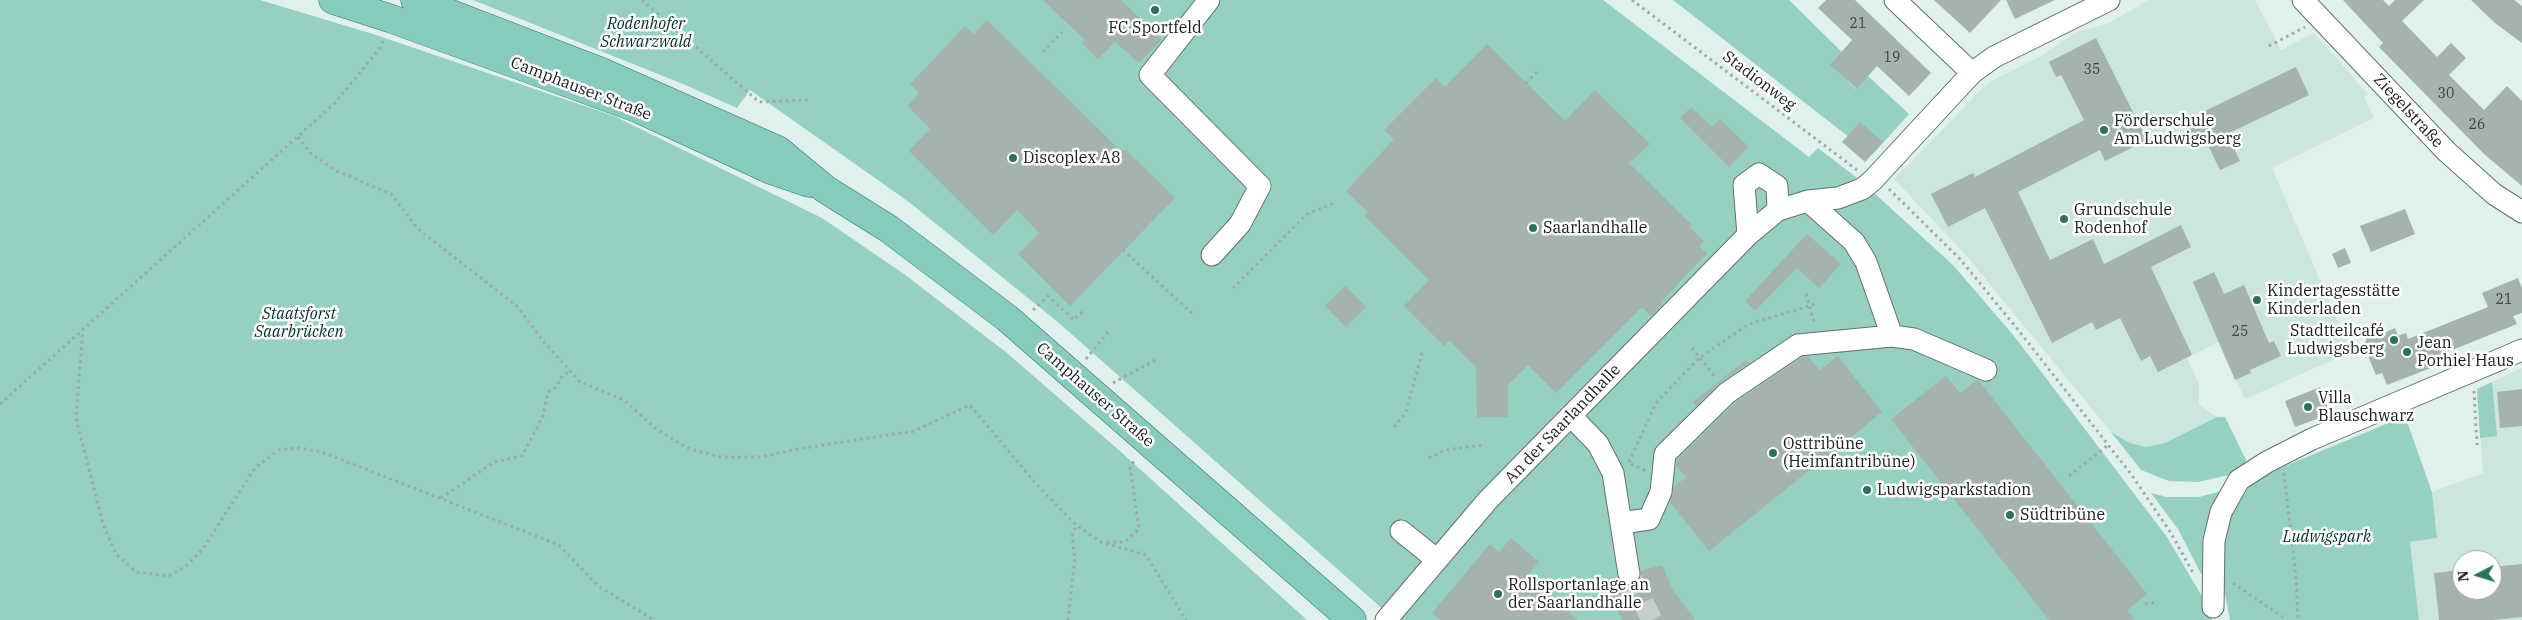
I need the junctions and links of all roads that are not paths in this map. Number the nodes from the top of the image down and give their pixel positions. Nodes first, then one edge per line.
1 (333, 0) edge
2 (415, 0) edge
3 (1209, 0) edge
4 (1895, 0) edge
5 (2109, 0) edge
6 (2303, 0) edge
7 (1972, 73) junction
8 (825, 189) junction
9 (1808, 201) junction
10 (1778, 210) junction
11 (2522, 212) edge
12 (1748, 235) junction
13 (1212, 255) dead end
14 (1892, 336) junction
15 (2522, 350) edge
16 (1986, 370) dead end
17 (1571, 416) junction
18 (1621, 523) junction
19 (1401, 531) dead end
20 (1436, 559) junction
21 (1629, 574) tunnel mouth
22 (2213, 607) dead end
23 (1352, 620) edge
24 (1386, 620) edge

1 - 8 main road, Camphauser Straße
2 - 8 main road, Camphauser Straße
3 - 13 street
4 - 7 street
5 - 7 street, An der Saarlandhalle
6 - 11 street, Ziegelstraße
7 - 9 street, An der Saarlandhalle
8 - 23 main road, Camphauser Straße
9 - 10 street, An der Saarlandhalle
9 - 14 street
10 - 12 street, An der Saarlandhalle
10 - 12 street
12 - 17 street, An der Saarlandhalle
14 - 16 street
14 - 18 street
15 - 22 street
17 - 18 street
17 - 20 street, An der Saarlandhalle
18 - 21 street
19 - 20 street
20 - 24 street, An der Saarlandhalle

